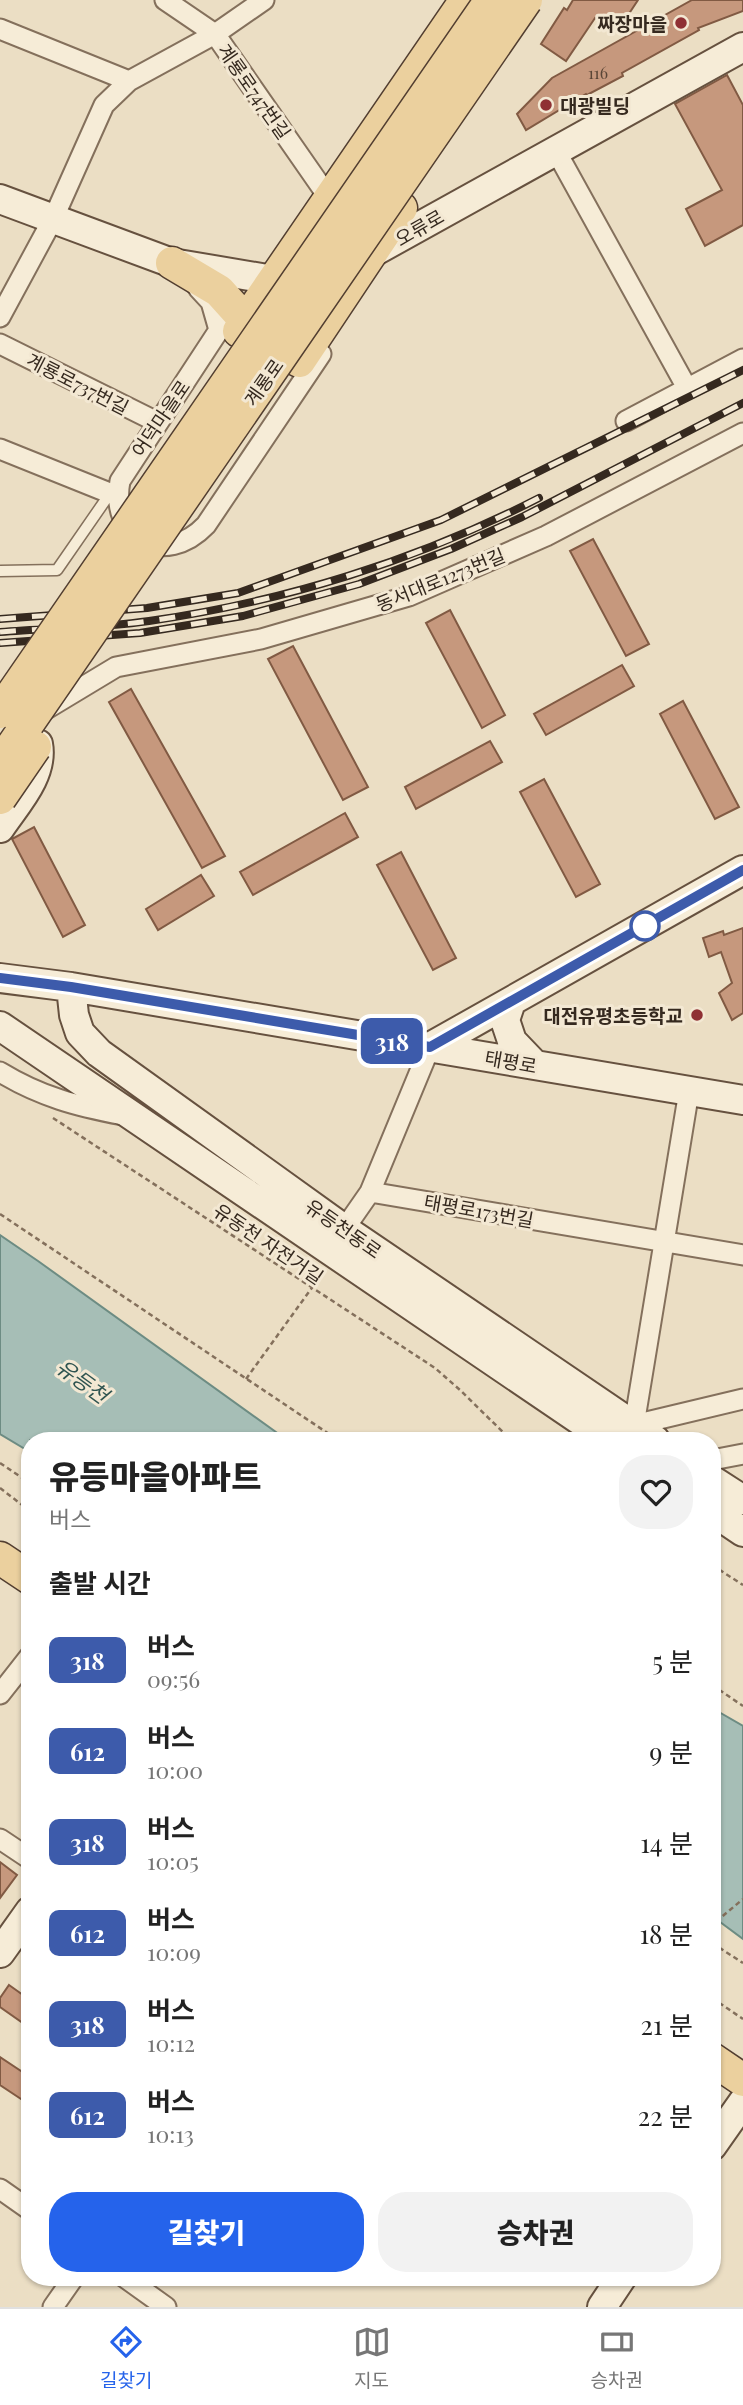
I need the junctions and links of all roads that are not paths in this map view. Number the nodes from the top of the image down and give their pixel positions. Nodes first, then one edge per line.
1 (165, 0) edge
2 (264, 0) edge
3 (526, 0) edge
4 (544, 0) edge
5 (469, 1) edge
6 (0, 29) edge
7 (215, 34) junction
8 (743, 47) edge
9 (129, 81) junction
10 (556, 151) junction
11 (329, 198) junction
12 (0, 199) edge
13 (54, 217) junction
14 (371, 254) junction
15 (172, 263) junction
16 (273, 280) junction
17 (0, 317) edge
18 (235, 327) junction
19 (0, 344) edge
20 (743, 359) edge
21 (687, 388) junction
22 (626, 421) dead end
23 (157, 422) junction
24 (743, 433) edge
25 (0, 449) edge
26 (117, 495) junction
27 (0, 571) edge
28 (0, 686) edge
29 (0, 705) edge
30 (14, 716) edge
31 (0, 764) edge
32 (0, 798) edge
33 (0, 828) edge
34 (743, 870) edge
35 (0, 956) edge
36 (0, 978) edge
37 (42, 983) junction
38 (71, 987) junction
39 (511, 1002) junction
40 (0, 1027) edge
41 (430, 1047) junction
42 (535, 1065) junction
43 (0, 1072) edge
44 (689, 1091) junction
45 (743, 1100) edge
46 (134, 1118) junction
47 (370, 1192) junction
48 (664, 1242) junction
49 (334, 1249) junction
50 (743, 1255) edge
51 (743, 1399) edge
52 (597, 1432) edge
53 (642, 1432) edge
54 (644, 1432) edge
55 (647, 1432) edge
56 (743, 1454) edge
57 (721, 1458) edge
58 (721, 1486) edge
59 (743, 1500) edge
60 (721, 1517) edge
61 (743, 1532) edge
62 (0, 1558) edge
63 (21, 1572) edge
64 (0, 1579) edge
65 (21, 1592) edge
66 (21, 1667) edge
67 (0, 1694) edge
68 (0, 1839) edge
69 (21, 1853) edge
70 (21, 1924) edge
71 (0, 1953) edge
72 (721, 2043) edge
73 (743, 2058) edge
74 (721, 2065) edge
75 (743, 2080) edge
76 (743, 2102) edge
77 (721, 2134) edge
78 (0, 2189) edge
79 (21, 2204) edge
80 (68, 2286) edge
81 (137, 2286) edge
82 (616, 2286) edge
83 (53, 2307) edge
84 (166, 2307) edge
85 (602, 2307) edge

1 - 7 street, 계룡로747번길
2 - 7 street
3 - 31 main road, 계룡로, bridge
4 - 14 main road
5 - 11 main road
5 - 30 main road, 계룡로, bridge
6 - 9 street
7 - 9 street
7 - 11 street, 계룡로747번길
8 - 10 main road, 오류로
9 - 13 street
10 - 14 main road, 오류로
10 - 21 street
11 - 16 main road
12 - 13 main road
13 - 15 main road
13 - 17 street
14 - 16 main road, 오류로
14 - 26 street
14 - 32 main road, bridge
15 - 16 main road
15 - 18 main road
16 - 18 main road
18 - 23 street, 어덕마을로
18 - 28 main road
19 - 23 street, 계룡로737번길
20 - 21 street
21 - 22 street
23 - 26 street, 어덕마을로
24 - 30 street, 동서대로1273번길
25 - 26 street
26 - 27 lane
29 - 30 main road
30 - 33 main road
34 - 39 main road
35 - 37 main road
36 - 37 main road, 태평로
37 - 38 main road, 태평로
38 - 41 main road, 태평로
38 - 49 main road, 유등천동로
39 - 41 main road
39 - 42 main road
40 - 46 main road, 유등천동로
41 - 42 main road, 태평로
41 - 47 street
42 - 44 main road, 태평로
43 - 46 street
44 - 45 main road, 태평로
44 - 48 street
46 - 49 main road, 유등천동로
47 - 48 street, 태평로173번길
47 - 49 street
48 - 50 street, 태평로173번길
48 - 54 street
49 - 52 main road, 유등천동로
49 - 53 main road, 유등천동로
51 - 55 street
56 - 57 street
58 - 59 main road
60 - 61 main road
62 - 63 main road
64 - 65 main road
66 - 67 street
68 - 69 street
70 - 71 main road
72 - 73 main road
74 - 75 main road
76 - 77 main road
78 - 79 street
80 - 83 street
81 - 84 street
82 - 85 main road

